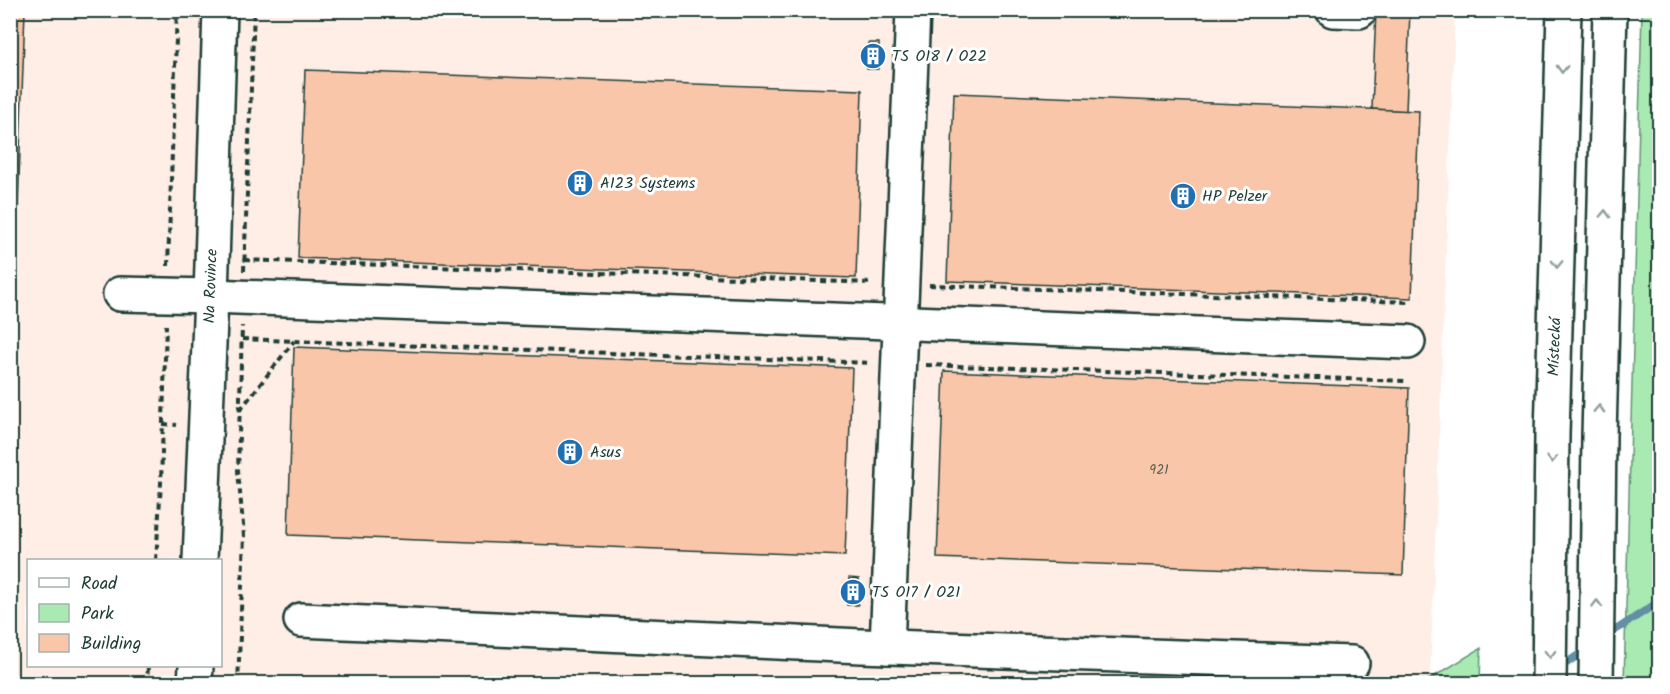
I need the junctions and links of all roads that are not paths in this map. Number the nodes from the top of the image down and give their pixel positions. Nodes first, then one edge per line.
1 (220, 10) edge
2 (913, 10) edge
3 (1564, 10) edge
4 (1610, 10) edge
5 (120, 294) dead end
6 (227, 296) junction
7 (901, 322) junction
8 (1408, 342) dead end
9 (200, 559) edge
10 (301, 620) dead end
11 (887, 647) junction
12 (1352, 663) dead end
13 (196, 667) edge
14 (195, 684) edge
15 (1549, 684) edge
16 (1596, 684) edge

1 - 6 main road, Na Rovince
2 - 7 main road
3 -> 15 main road, Místecká
16 -> 4 main road
5 - 6 main road
6 - 7 main road
6 - 9 main road, Na Rovince
7 - 8 main road
7 - 11 main road
10 - 11 main road
11 - 12 main road
13 - 14 main road

